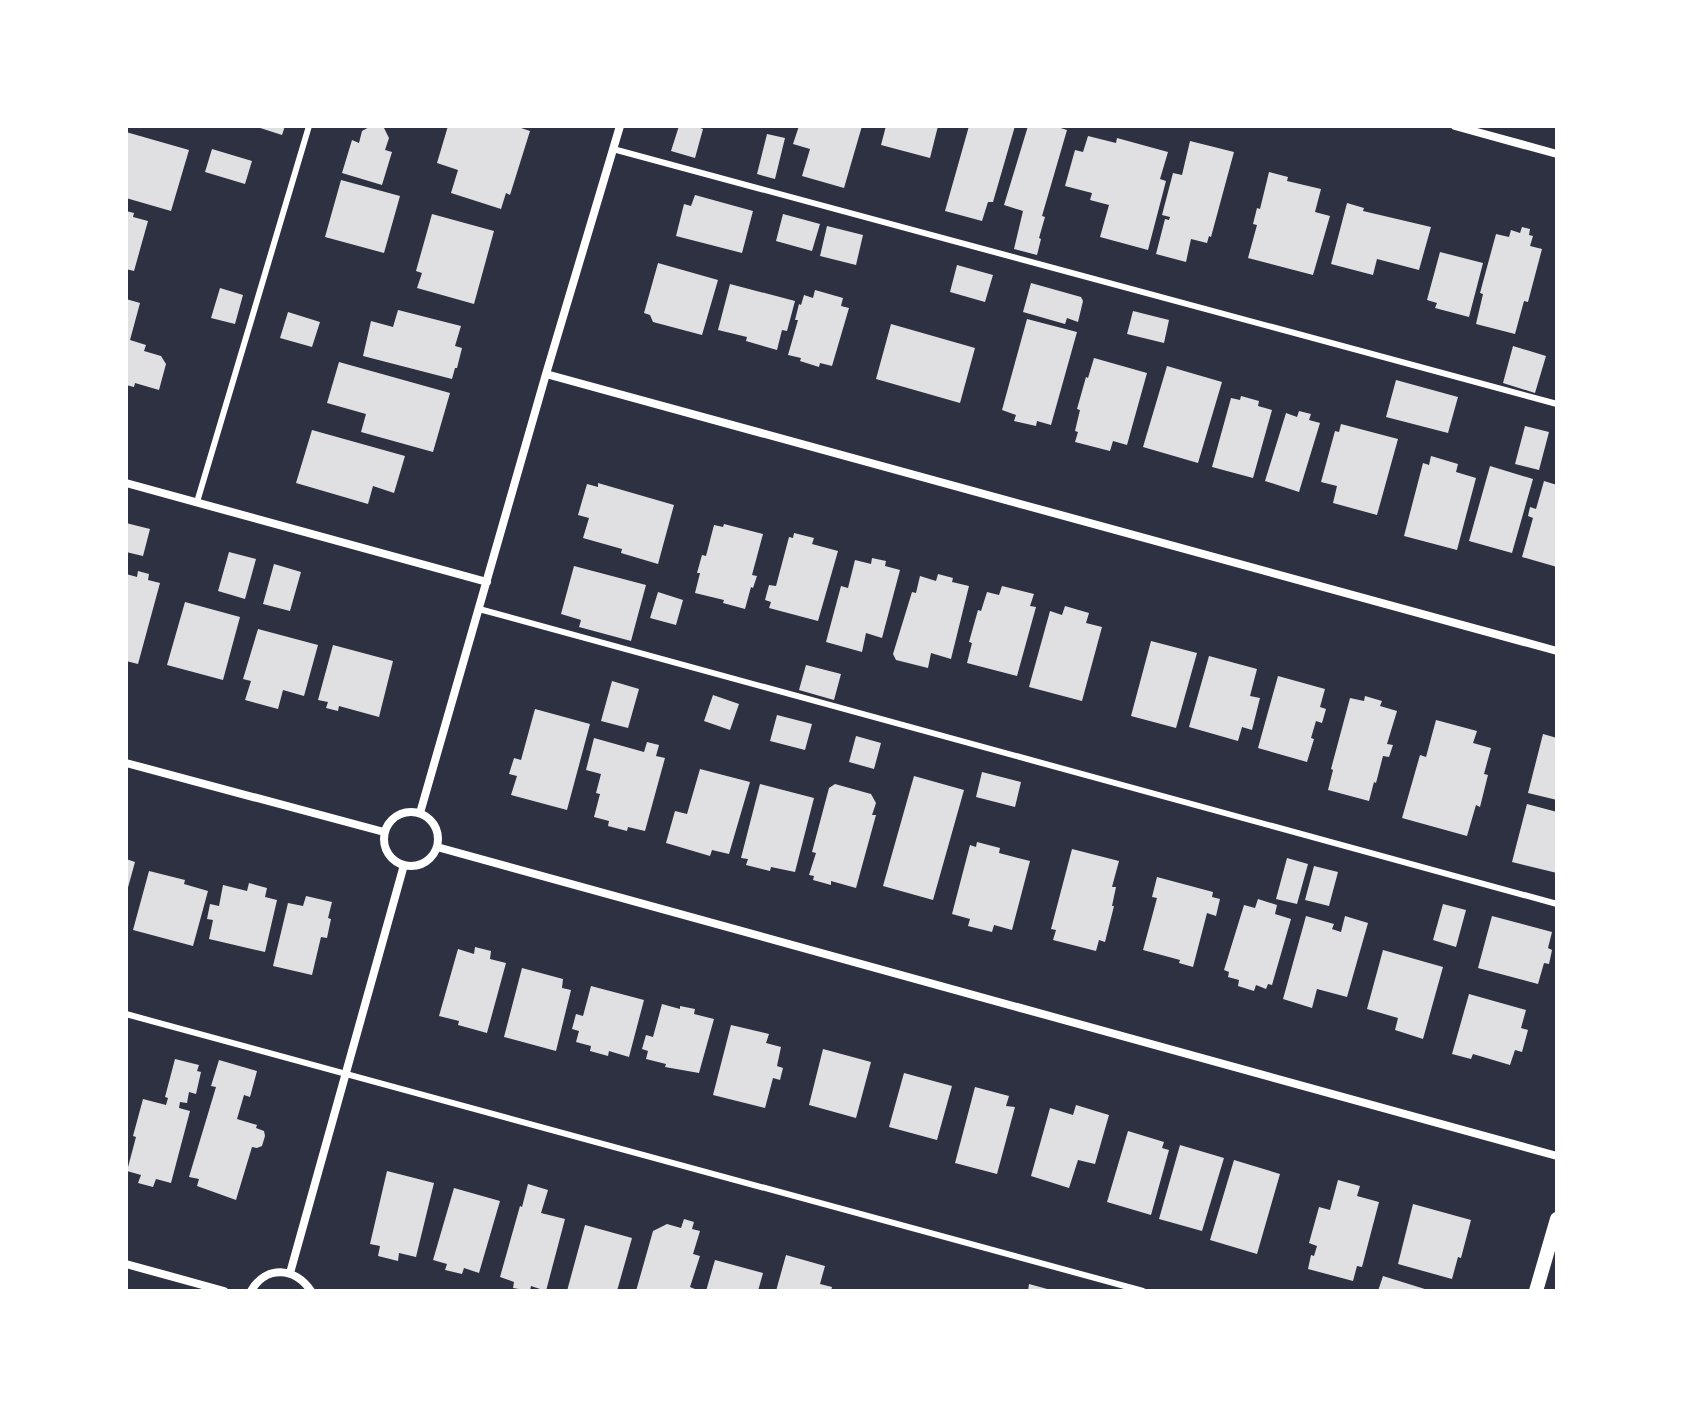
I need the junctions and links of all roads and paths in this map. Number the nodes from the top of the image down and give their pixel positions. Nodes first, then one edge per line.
1 (309, 126) edge
2 (620, 126) edge
3 (1455, 126) edge
4 (613, 149) junction
5 (1557, 154) edge
6 (546, 374) junction
7 (1557, 404) edge
8 (126, 483) edge
9 (197, 502) junction
10 (487, 582) junction
11 (479, 609) junction
12 (1557, 651) edge
13 (126, 763) edge
14 (420, 813) junction
15 (384, 832) junction
16 (437, 847) junction
17 (404, 865) junction
18 (1557, 904) edge
19 (126, 1014) edge
20 (346, 1073) junction
21 (1557, 1156) edge
22 (1557, 1219) edge
23 (126, 1264) edge
24 (290, 1273) junction
25 (224, 1291) edge
26 (251, 1291) edge
27 (311, 1291) edge
28 (1143, 1291) edge
29 (1536, 1291) edge

1 - 9 lane
2 - 4 street
3 - 5 street
4 - 6 street
4 - 7 lane
6 - 10 street
6 - 12 street
8 - 9 street
9 - 10 street
10 - 11 street
11 - 14 street
11 - 18 lane
13 - 15 street
14 - 15 street
14 - 16 street
15 - 17 street
16 - 17 street
16 - 21 street
17 - 20 street
19 - 20 lane
20 - 24 street
20 - 28 lane
22 - 29 street
23 - 25 street
24 - 26 street
24 - 27 street

